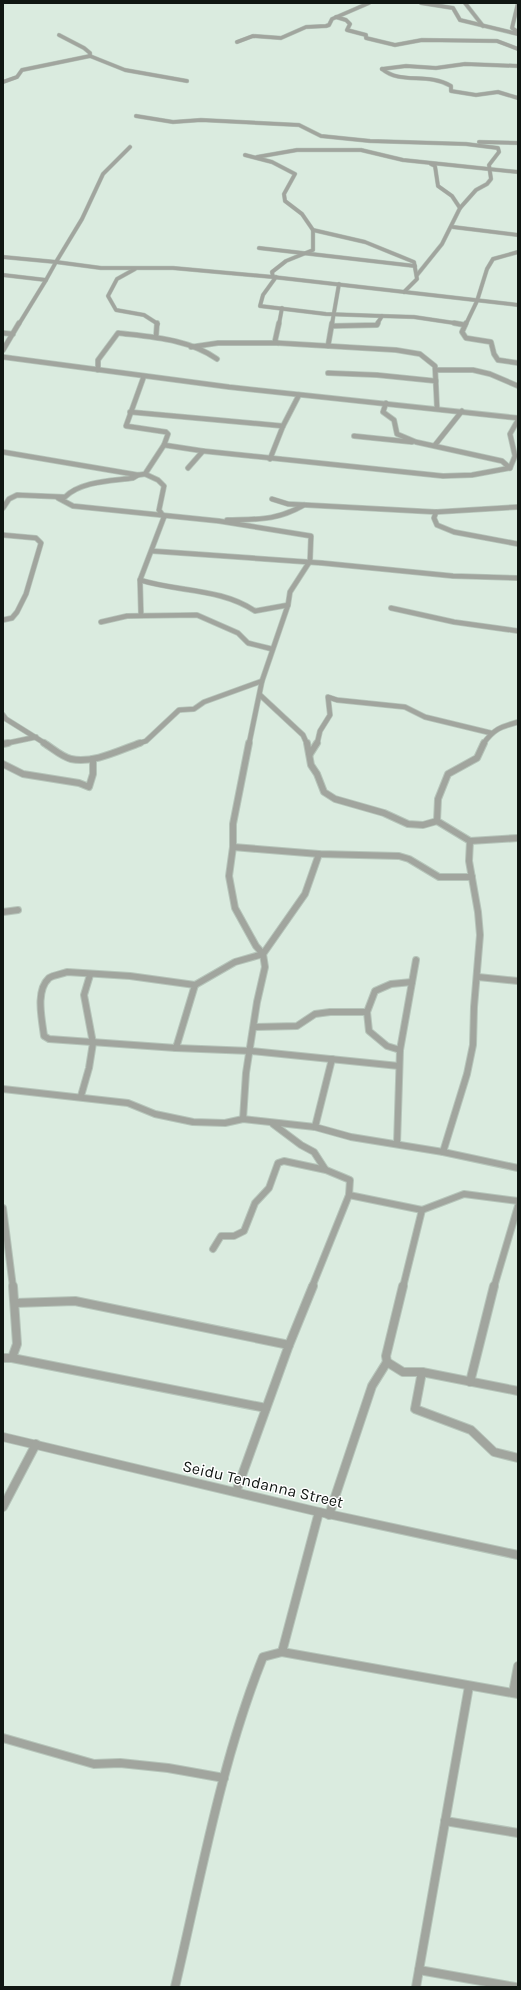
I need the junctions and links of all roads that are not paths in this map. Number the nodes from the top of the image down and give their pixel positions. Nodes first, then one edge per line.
1 (369, 3) edge
2 (421, 3) edge
3 (472, 3) edge
4 (518, 3) edge
5 (466, 4) edge
6 (336, 17) junction
7 (483, 26) junction
8 (518, 33) edge
9 (59, 35) dead end
10 (237, 42) dead end
11 (518, 49) edge
12 (90, 56) junction
13 (518, 66) edge
14 (436, 68) junction
15 (418, 76) junction
16 (187, 81) dead end
17 (3, 82) edge
18 (518, 98) edge
19 (136, 116) dead end
20 (518, 143) edge
21 (466, 144) junction
22 (130, 147) dead end
23 (245, 155) dead end
24 (257, 157) junction
25 (430, 164) junction
26 (490, 169) junction
27 (518, 172) edge
28 (460, 208) junction
29 (453, 226) junction
30 (313, 230) junction
31 (518, 235) edge
32 (259, 248) dead end
33 (306, 252) junction
34 (518, 252) edge
35 (3, 257) edge
36 (56, 262) junction
37 (415, 266) junction
38 (135, 268) junction
39 (3, 275) edge
40 (417, 275) junction
41 (274, 277) junction
42 (46, 280) junction
43 (339, 284) junction
44 (404, 292) junction
45 (478, 301) junction
46 (518, 305) edge
47 (282, 308) junction
48 (334, 314) junction
49 (382, 316) junction
50 (465, 325) junction
51 (332, 326) junction
52 (3, 333) edge
53 (13, 334) junction
54 (156, 337) junction
55 (278, 343) junction
56 (191, 346) junction
57 (328, 346) junction
58 (3, 350) edge
59 (3, 357) edge
60 (217, 359) dead end
61 (518, 363) edge
62 (98, 370) junction
63 (436, 370) junction
64 (328, 373) dead end
65 (144, 376) junction
66 (436, 381) junction
67 (518, 386) edge
68 (299, 395) junction
69 (386, 403) junction
70 (437, 408) junction
71 (462, 411) junction
72 (130, 412) junction
73 (518, 419) edge
74 (283, 426) junction
75 (354, 436) dead end
76 (416, 442) junction
77 (164, 445) junction
78 (435, 445) junction
79 (203, 451) junction
80 (3, 452) edge
81 (270, 459) junction
82 (188, 468) dead end
83 (510, 468) junction
84 (145, 474) junction
85 (138, 475) junction
86 (58, 498) junction
87 (272, 499) dead end
88 (304, 505) junction
89 (518, 507) edge
90 (3, 508) edge
91 (436, 512) junction
92 (164, 517) junction
93 (219, 521) junction
94 (3, 535) edge
95 (518, 544) edge
96 (152, 552) junction
97 (310, 561) junction
98 (518, 578) edge
99 (140, 580) junction
100 (288, 605) junction
101 (391, 608) dead end
102 (141, 615) junction
103 (3, 620) edge
104 (101, 622) dead end
105 (518, 631) edge
106 (272, 649) junction
107 (262, 681) junction
108 (260, 695) junction
109 (3, 715) edge
110 (518, 722) edge
111 (491, 733) junction
112 (36, 737) junction
113 (3, 744) edge
114 (310, 754) junction
115 (93, 759) junction
116 (3, 764) edge
117 (437, 821) junction
118 (518, 838) edge
119 (470, 841) junction
120 (233, 847) junction
121 (319, 854) junction
122 (472, 877) junction
123 (18, 910) dead end
124 (3, 912) edge
125 (263, 954) junction
126 (416, 960) dead end
127 (90, 975) junction
128 (478, 977) junction
129 (518, 981) edge
130 (412, 982) junction
131 (195, 985) junction
132 (367, 1012) junction
133 (255, 1026) junction
134 (93, 1043) junction
135 (176, 1048) junction
136 (400, 1050) junction
137 (251, 1051) junction
138 (332, 1059) junction
139 (398, 1066) junction
140 (3, 1089) edge
141 (80, 1096) junction
142 (243, 1119) junction
143 (273, 1124) junction
144 (315, 1127) junction
145 (396, 1144) junction
146 (443, 1152) junction
147 (518, 1168) edge
148 (324, 1169) junction
149 (349, 1195) junction
150 (518, 1201) edge
151 (518, 1206) edge
152 (3, 1208) edge
153 (422, 1210) junction
154 (214, 1249) dead end
155 (15, 1303) junction
156 (289, 1345) junction
157 (3, 1358) edge
158 (12, 1358) junction
159 (387, 1362) junction
160 (422, 1372) junction
161 (470, 1382) junction
162 (518, 1391) edge
163 (266, 1408) junction
164 (3, 1437) edge
165 (36, 1444) junction
166 (518, 1458) edge
167 (236, 1492) junction
168 (3, 1507) edge
169 (319, 1512) junction
170 (329, 1515) junction
171 (518, 1555) edge
172 (282, 1652) junction
173 (518, 1666) edge
174 (469, 1686) junction
175 (515, 1693) edge
176 (3, 1738) edge
177 (224, 1778) junction
178 (444, 1821) junction
179 (518, 1833) edge
180 (419, 1970) junction
181 (175, 1987) edge
182 (416, 1987) edge
183 (515, 1987) edge

1 - 6 street
2 - 7 street
3 - 5 street
4 - 8 street
5 - 7 street
6 - 10 street
6 - 11 street
7 - 8 street
9 - 12 street
12 - 16 street
12 - 17 street
13 - 14 street
14 - 15 street
14 - 15 street
15 - 18 street
19 - 21 street
20 - 21 street
21 - 26 street
22 - 36 street
23 - 24 street
24 - 25 street
24 - 30 street
25 - 26 street
25 - 28 street
26 - 27 street
26 - 28 street
28 - 29 street
29 - 31 street
29 - 40 street
30 - 33 street
30 - 37 street
32 - 33 street
33 - 37 street
33 - 41 street
34 - 45 street
35 - 36 street
36 - 38 street
36 - 42 street
37 - 40 street
38 - 41 street
38 - 54 street
39 - 42 street
40 - 44 street
41 - 43 street
41 - 47 street
42 - 53 street
43 - 44 street
43 - 48 street
44 - 45 street
45 - 46 street
45 - 50 street
47 - 48 street
47 - 55 street
48 - 49 street
48 - 51 street
49 - 50 street
49 - 51 street
50 - 61 street
51 - 57 street
52 - 53 street
53 - 58 street
54 - 56 street
54 - 62 street
55 - 56 street
55 - 57 street
56 - 60 street
57 - 63 street
59 - 62 street
62 - 65 street
63 - 66 street
63 - 67 street
64 - 66 street
65 - 68 street
65 - 72 street
66 - 70 street
68 - 69 street
68 - 74 street
69 - 70 street
69 - 76 street
70 - 71 street
71 - 73 street
71 - 78 street
72 - 74 street
72 - 77 street
73 - 83 street
74 - 81 street
75 - 76 street
76 - 78 street
77 - 79 street
77 - 84 street
78 - 83 street
79 - 81 street
79 - 82 street
80 - 85 street
81 - 83 street
84 - 85 street
84 - 92 street
85 - 86 street
86 - 90 street
86 - 92 street
87 - 88 street
88 - 91 street
88 - 93 street
89 - 91 street
91 - 95 street
92 - 93 street
92 - 96 street
93 - 97 street
94 - 103 street
96 - 97 street
96 - 99 street
97 - 98 street
97 - 100 street
99 - 100 street
99 - 102 street
100 - 106 street
101 - 105 street
102 - 104 street
102 - 106 street
106 - 107 street
107 - 108 street
107 - 115 street
108 - 114 street
108 - 120 street
109 - 112 street
110 - 111 street
111 - 114 street
111 - 117 street
112 - 113 street
112 - 115 street
114 - 117 street
115 - 116 street
117 - 119 street
118 - 119 street
119 - 122 street
120 - 121 street
120 - 125 street
121 - 122 street
121 - 125 street
122 - 128 street
123 - 124 street
125 - 131 street
125 - 133 street
126 - 130 street
127 - 131 street
127 - 134 street
127 - 134 street
128 - 129 street
128 - 146 street
130 - 132 street
130 - 136 street
131 - 135 street
132 - 133 street
132 - 136 street
133 - 137 street
134 - 135 street
134 - 141 street
135 - 137 street
136 - 139 street
137 - 138 street
137 - 142 street
138 - 139 street
138 - 144 street
139 - 145 street
140 - 141 street
141 - 142 street
142 - 143 street
143 - 144 street
143 - 148 street
144 - 145 street
145 - 146 street
146 - 147 street
148 - 149 street
148 - 154 street
149 - 153 street
149 - 156 street
150 - 153 street
151 - 161 street
152 - 155 street
153 - 159 street
155 - 156 street
155 - 158 street
156 - 163 street
157 - 158 street
158 - 163 street
159 - 160 street
159 - 170 street
160 - 161 street
160 - 166 street
161 - 162 street
163 - 167 street
164 - 165 street, Seidu Tendanna Street
165 - 167 street, Seidu Tendanna Street
165 - 168 street
167 - 169 street, Seidu Tendanna Street
169 - 170 street, Seidu Tendanna Street
169 - 172 street
170 - 171 street, Seidu Tendanna Street
172 - 174 street
172 - 177 street
173 - 175 street
174 - 175 street
174 - 178 street
176 - 177 street
177 - 181 street
178 - 179 street
178 - 180 street
180 - 182 street
180 - 183 street

